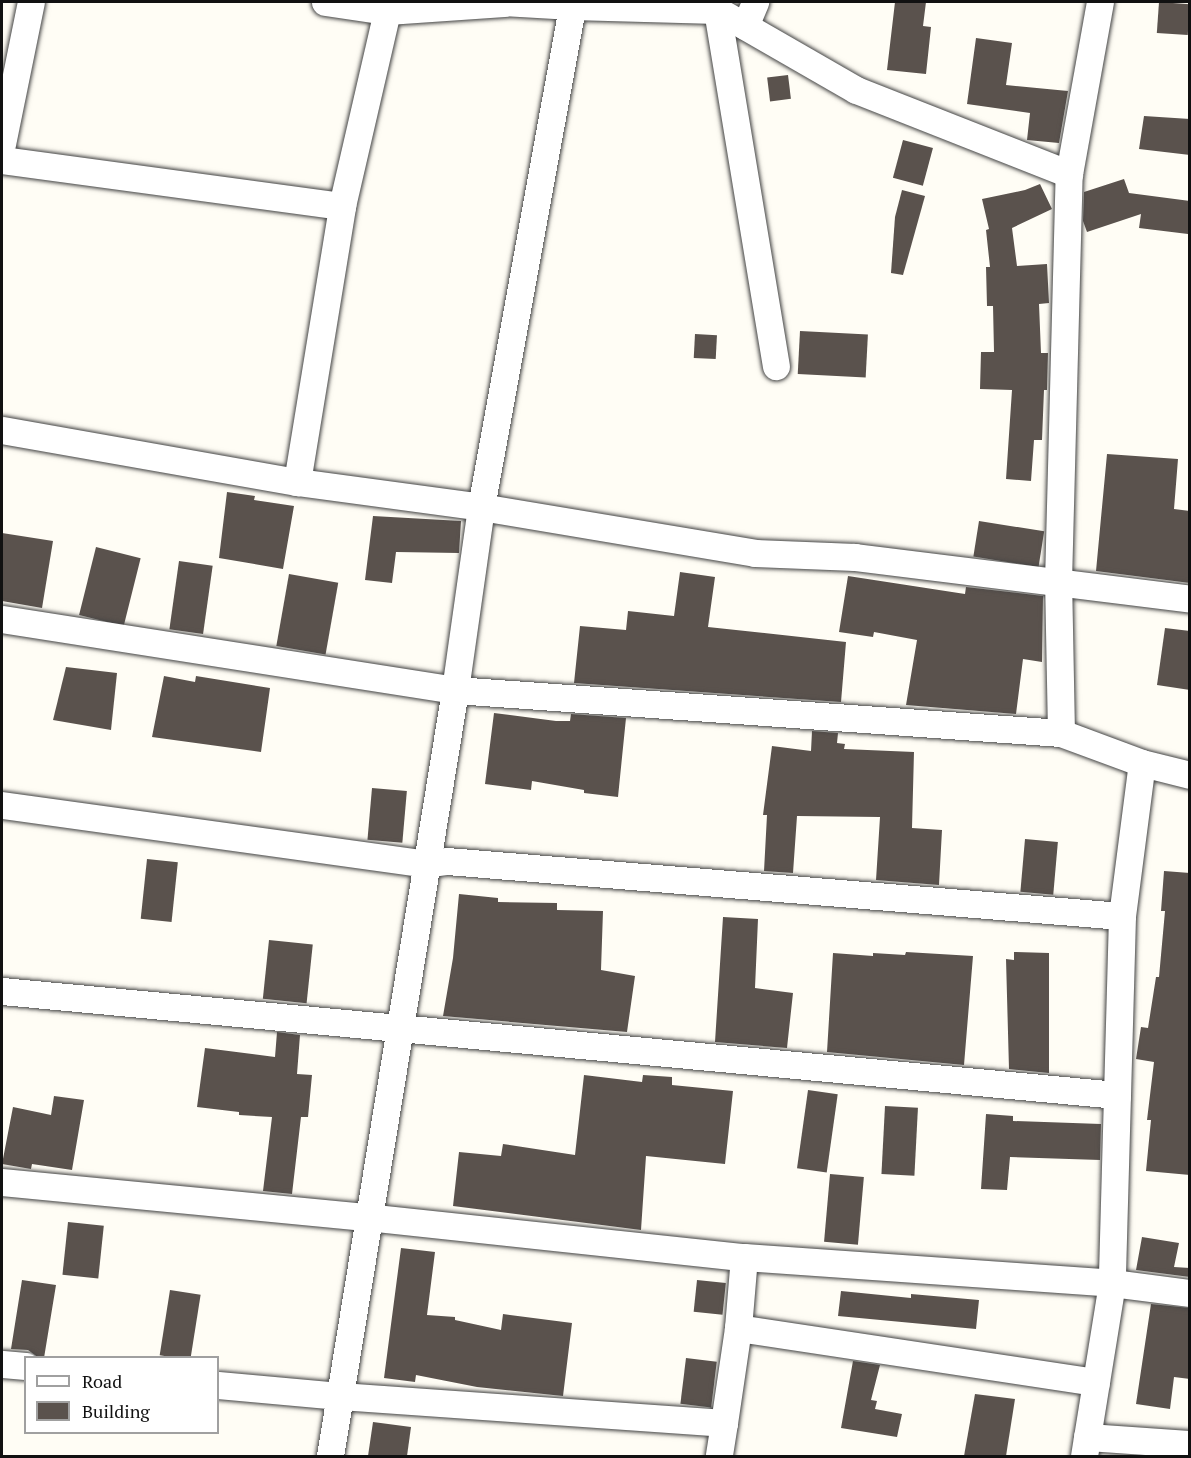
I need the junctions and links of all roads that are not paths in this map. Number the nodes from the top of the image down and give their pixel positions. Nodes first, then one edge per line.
1 (31, 2) edge
2 (325, 2) edge
3 (504, 2) edge
4 (755, 2) edge
5 (1100, 2) edge
6 (572, 4) edge
7 (717, 10) junction
8 (387, 11) junction
9 (745, 26) junction
10 (2, 144) edge
11 (2, 160) edge
12 (1069, 174) junction
13 (342, 206) junction
14 (776, 366) dead end
15 (2, 430) edge
16 (297, 482) junction
17 (481, 507) junction
18 (1058, 582) junction
19 (1190, 599) edge
20 (2, 619) edge
21 (455, 690) junction
22 (1061, 734) junction
23 (1142, 763) junction
24 (1190, 775) edge
25 (2, 805) edge
26 (425, 864) junction
27 (1122, 916) junction
28 (2, 991) edge
29 (400, 1028) junction
30 (1117, 1095) junction
31 (2, 1182) edge
32 (367, 1216) junction
33 (744, 1257) junction
34 (1112, 1283) junction
35 (1190, 1293) edge
36 (738, 1328) junction
37 (2, 1364) edge
38 (24, 1366) edge
39 (1096, 1382) junction
40 (219, 1385) edge
41 (340, 1396) junction
42 (724, 1423) junction
43 (1190, 1444) edge
44 (1085, 1447) edge
45 (330, 1456) edge
46 (719, 1456) edge

1 - 10 street
2 - 8 street
3 - 6 street
3 - 8 street
4 - 9 street
5 - 12 street
6 - 7 street
6 - 17 street
7 - 9 street
7 - 14 street
8 - 13 street
9 - 12 street
11 - 13 street
12 - 18 street
13 - 16 street
15 - 16 street
16 - 17 street
17 - 18 street
17 - 21 street
18 - 19 street
18 - 22 street
20 - 21 street
21 - 22 street
21 - 26 street
22 - 23 street
23 - 24 street
23 - 27 street
25 - 26 street
26 - 27 street
26 - 29 street
27 - 30 street
28 - 29 street
29 - 30 street
29 - 32 street
30 - 34 street
31 - 32 street
32 - 33 street
32 - 41 street
33 - 34 street
33 - 36 street
34 - 35 street
34 - 39 street
36 - 39 street
36 - 42 street
37 - 38 street
39 - 44 street
40 - 41 street
41 - 42 street
41 - 45 street
42 - 46 street
43 - 44 street

